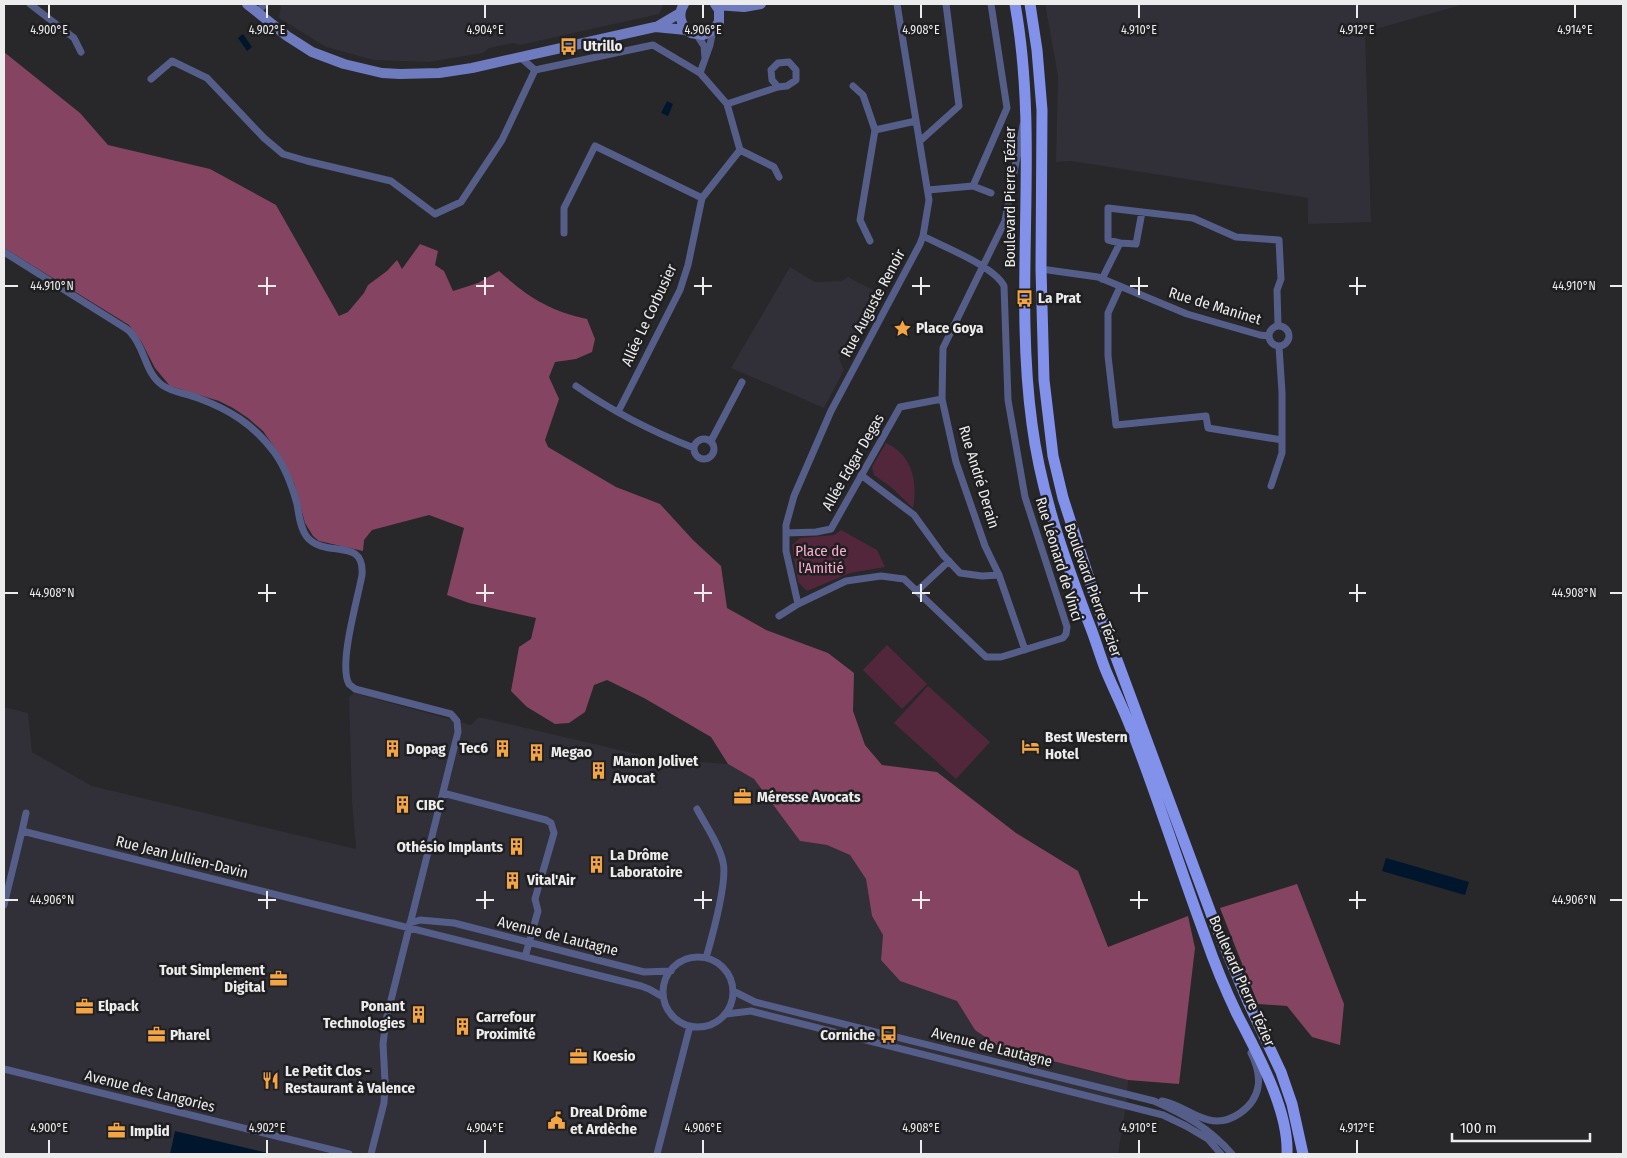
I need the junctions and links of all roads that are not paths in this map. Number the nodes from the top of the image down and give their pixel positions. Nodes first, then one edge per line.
1 (30, 4) edge
2 (247, 4) edge
3 (265, 4) edge
4 (716, 4) edge
5 (761, 4) edge
6 (897, 4) edge
7 (946, 4) edge
8 (991, 4) edge
9 (1015, 4) edge
10 (1030, 4) edge
11 (744, 7) junction
12 (682, 8) edge
13 (257, 12) junction
14 (716, 26) junction
15 (655, 27) junction
16 (686, 30) junction
17 (697, 35) junction
18 (82, 52) dead end
19 (520, 57) junction
20 (705, 61) junction
21 (535, 70) junction
22 (700, 73) junction
23 (152, 79) dead end
24 (853, 86) dead end
25 (778, 87) dead end
26 (727, 104) junction
27 (1026, 112) junction
28 (916, 121) junction
29 (876, 130) junction
30 (920, 141) junction
31 (740, 150) junction
32 (779, 176) dead end
33 (973, 186) junction
34 (928, 190) junction
35 (991, 193) dead end
36 (702, 198) junction
37 (1142, 212) junction
38 (564, 232) dead end
39 (923, 236) junction
40 (870, 241) dead end
41 (1120, 243) junction
42 (4, 252) edge
43 (984, 267) junction
44 (1041, 269) junction
45 (1102, 279) junction
46 (1120, 287) junction
47 (1278, 325) junction
48 (1268, 336) junction
49 (1279, 346) junction
50 (742, 382) dead end
51 (576, 386) dead end
52 (942, 399) junction
53 (618, 412) junction
54 (1282, 440) junction
55 (711, 441) junction
56 (694, 448) junction
57 (861, 475) junction
58 (1271, 486) dead end
59 (786, 533) junction
60 (949, 561) junction
61 (999, 575) junction
62 (917, 591) junction
63 (798, 604) junction
64 (778, 616) dead end
65 (1025, 650) junction
66 (443, 793) junction
67 (697, 810) dead end
68 (26, 813) dead end
69 (22, 831) junction
70 (4, 905) edge
71 (410, 926) junction
72 (529, 943) junction
73 (525, 957) junction
74 (706, 958) junction
75 (670, 971) junction
76 (733, 991) junction
77 (664, 997) junction
78 (1236, 1011) junction
79 (726, 1014) junction
80 (690, 1026) junction
81 (4, 1069) edge
82 (1154, 1101) junction
83 (349, 1154) edge
84 (371, 1154) edge
85 (657, 1154) edge
86 (1221, 1154) edge
87 (1232, 1154) edge
88 (1287, 1154) edge
89 (1303, 1154) edge

1 - 18 street
2 - 13 main road
3 - 13 street
4 - 11 main road
4 - 14 main road
5 - 11 main road
6 - 28 street, Rue Auguste Renoir
7 - 30 street
8 - 33 street
9 - 27 main road, Boulevard Pierre Tézier
10 - 44 main road, Boulevard Pierre Tézier
11 - 14 main road
12 - 15 main road
12 - 16 main road
13 - 19 main road
14 - 17 main road
14 - 20 street
15 - 16 main road
15 - 19 main road
16 - 17 main road
17 - 20 street
19 - 21 street
20 - 22 street
21 - 22 street
21 - 23 street
22 - 26 street
24 - 29 street
25 - 26 street
26 - 31 street
27 - 43 street, Rue André Derain
27 - 78 main road, Boulevard Pierre Tézier
28 - 29 street
28 - 30 street, Rue Auguste Renoir
29 - 40 street
30 - 34 street, Rue Auguste Renoir
31 - 32 street
31 - 36 street, Allée Le Corbusier
33 - 34 street
33 - 35 street
34 - 39 street, Rue Auguste Renoir
36 - 38 street
36 - 53 street, Allée Le Corbusier
37 - 41 street
37 - 41 street
37 - 47 street
39 - 43 street, Rue Léonard de Vinci
39 - 59 street, Rue Auguste Renoir
41 - 45 street
42 - 66 street
43 - 52 street, Rue André Derain
43 - 65 street, Rue Léonard de Vinci
44 - 45 street, Rue de Maninet
44 - 89 main road, Boulevard Pierre Tézier
45 - 46 street, Rue de Maninet
46 - 48 street, Rue de Maninet
46 - 54 street
47 - 48 street
47 - 49 street
48 - 49 street
49 - 54 street
50 - 55 street
51 - 53 street
52 - 57 street, Allée Edgar Degas
52 - 61 street, Rue André Derain
53 - 56 street
54 - 58 street
55 - 56 street
55 - 56 street
57 - 59 street, Allée Edgar Degas
57 - 60 street
59 - 63 street, Rue Auguste Renoir
60 - 61 street
60 - 62 street
61 - 65 street, Rue André Derain
62 - 63 street, Rue Léonard de Vinci
62 - 65 street, Rue Léonard de Vinci
63 - 64 street, Rue Léonard de Vinci
66 - 71 street
66 - 72 street
67 - 74 street
68 - 69 street
69 - 70 street
69 - 71 street, Rue Jean Jullien-Davin
71 - 72 street, Avenue de Lautagne
71 - 73 street, Avenue de Lautagne
71 - 84 street
72 - 73 street
72 - 75 street, Avenue de Lautagne
73 - 77 street, Avenue de Lautagne
74 - 75 street
74 - 76 street
75 - 77 street
76 - 79 street
76 - 82 street, Avenue de Lautagne
77 - 80 street
78 - 82 street
78 - 88 main road, Boulevard Pierre Tézier
79 - 80 street
79 - 86 street, Avenue de Lautagne
80 - 85 street
81 - 83 street, Avenue des Langories
82 - 87 street, Avenue de Lautagne

